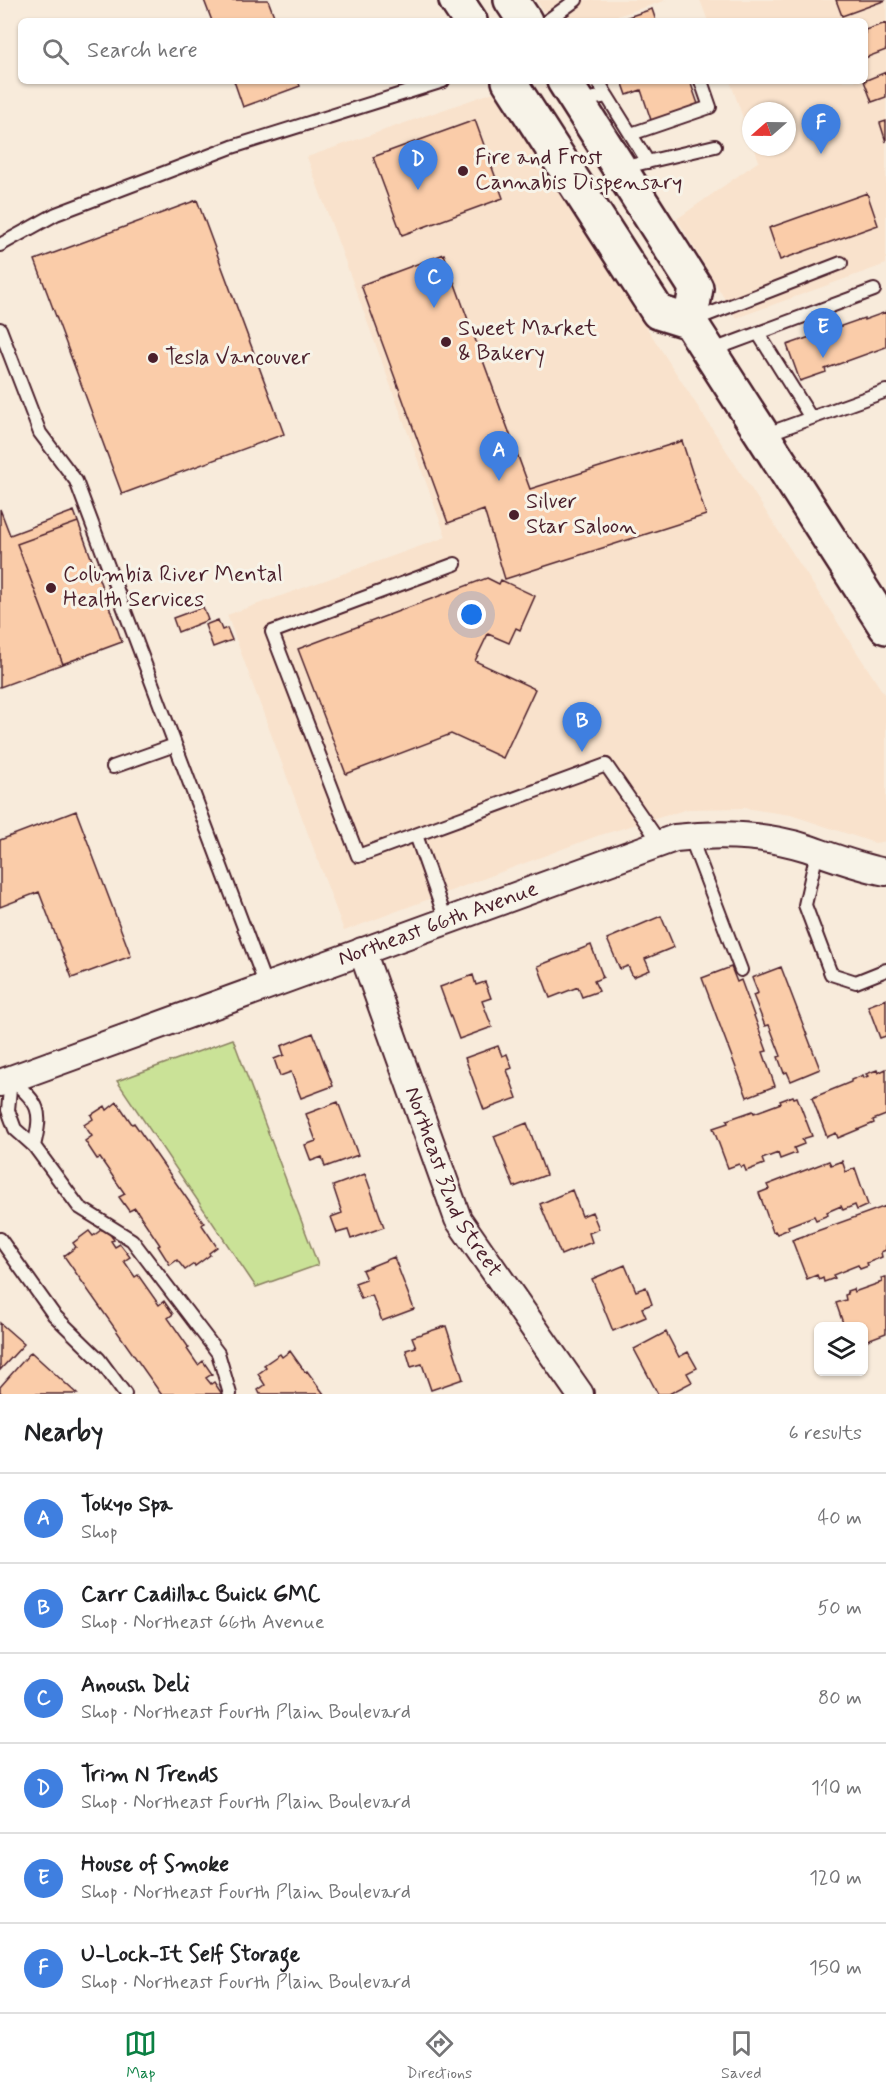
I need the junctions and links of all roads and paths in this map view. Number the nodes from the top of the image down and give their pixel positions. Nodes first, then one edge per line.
1 (456, 0) edge
2 (511, 0) edge
3 (576, 0) edge
4 (468, 18) edge
5 (523, 18) edge
6 (551, 18) edge
7 (433, 84) edge
8 (510, 84) edge
9 (702, 84) edge
10 (586, 90) edge
11 (631, 134) junction
12 (715, 146) dead end
13 (634, 165) junction
14 (0, 245) edge
15 (841, 263) dead end
16 (874, 290) dead end
17 (690, 322) junction
18 (0, 329) edge
19 (758, 333) junction
20 (709, 351) junction
21 (886, 391) edge
22 (811, 418) junction
23 (763, 436) junction
24 (455, 564) dead end
25 (884, 618) edge
26 (175, 745) junction
27 (113, 767) dead end
28 (416, 835) junction
29 (690, 836) junction
30 (660, 843) junction
31 (817, 852) junction
32 (886, 872) edge
33 (446, 920) junction
34 (362, 951) junction
35 (741, 970) dead end
36 (886, 970) edge
37 (266, 986) junction
38 (6, 1081) edge
39 (34, 1146) junction
40 (0, 1239) edge
41 (125, 1394) edge
42 (231, 1394) edge
43 (580, 1394) edge

1 - 4 main road
2 - 5 main road
3 - 6 lane
7 - 14 lane
8 - 17 main road
9 - 11 lane
10 - 11 lane
10 - 13 main road
11 - 13 lane
12 - 13 lane
13 - 17 main road
15 - 17 lane
16 - 19 lane
17 - 20 main road
18 - 26 lane
19 - 20 lane
19 - 22 lane
20 - 23 main road
21 - 22 lane
22 - 23 lane
23 - 25 main road
24 - 28 lane
26 - 27 lane
26 - 37 lane
28 - 30 lane
28 - 33 lane
29 - 30 street, Northeast 66th Avenue
29 - 31 street, Northeast 66th Avenue
29 - 35 lane
30 - 33 street, Northeast 66th Avenue
31 - 32 street, Northeast 66th Avenue
31 - 36 lane
33 - 34 street, Northeast 66th Avenue
34 - 37 street, Northeast 66th Avenue
34 - 43 street, Northeast 32nd Street
37 - 38 street, Northeast 66th Avenue
38 - 39 lane
38 - 39 lane
39 - 42 lane
40 - 41 lane

